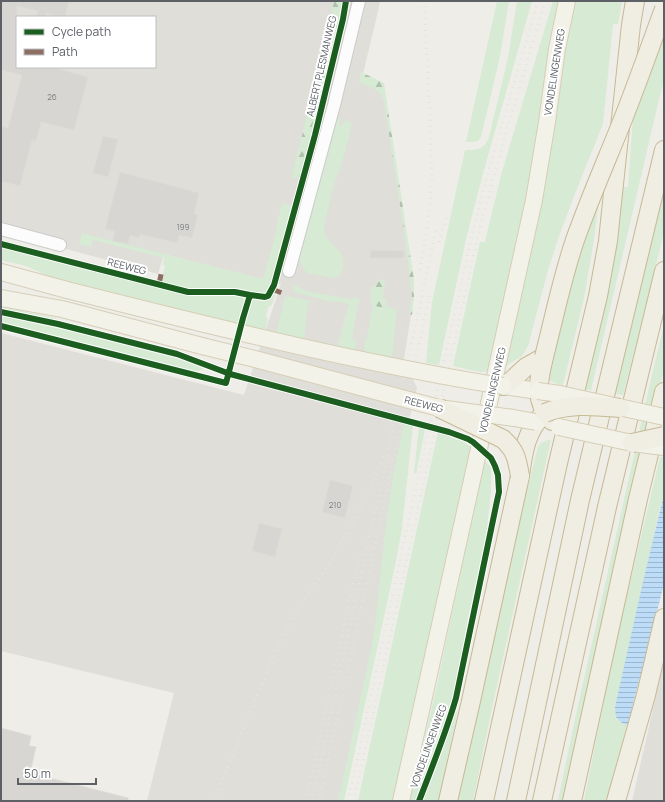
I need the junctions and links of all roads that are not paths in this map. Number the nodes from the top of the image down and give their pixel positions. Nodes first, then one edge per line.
1 (359, 1) edge
2 (567, 1) edge
3 (635, 1) edge
4 (664, 8) edge
5 (664, 150) edge
6 (1, 229) edge
7 (60, 244) dead end
8 (289, 271) dead end
9 (664, 271) edge
10 (1, 272) edge
11 (1, 298) edge
12 (544, 357) junction
13 (503, 386) junction
14 (538, 391) junction
15 (664, 392) edge
16 (439, 408) junction
17 (620, 408) junction
18 (664, 417) edge
19 (540, 418) junction
20 (558, 427) joint
21 (664, 436) edge
22 (632, 443) junction
23 (664, 447) edge
24 (520, 476) junction
25 (664, 618) edge
26 (401, 801) edge
27 (448, 801) edge
28 (484, 801) edge
29 (516, 801) edge
30 (542, 801) edge
31 (572, 801) edge
32 (616, 801) edge

1 - 8 street, ALBERT PLESMANWEG
2 - 26 main road, VONDELINGENWEG
3 - 28 highway
4 - 12 highway, bridge
5 - 29 highway
6 - 7 street
9 - 30 highway
10 - 13 main road, bridge
11 - 16 main road, REEWEG, bridge
12 - 13 highway
12 - 14 highway
13 - 14 main road
14 - 17 main road, bridge
14 - 19 highway
15 - 31 highway
16 - 19 main road, REEWEG, bridge
16 - 24 highway, bridge
17 - 18 main road, bridge
17 - 19 highway, bridge
19 - 20 highway
19 - 24 highway, bridge
20 - 22 main road, bridge
21 - 22 highway, bridge
22 - 23 main road, bridge
24 - 27 highway
25 - 32 highway

